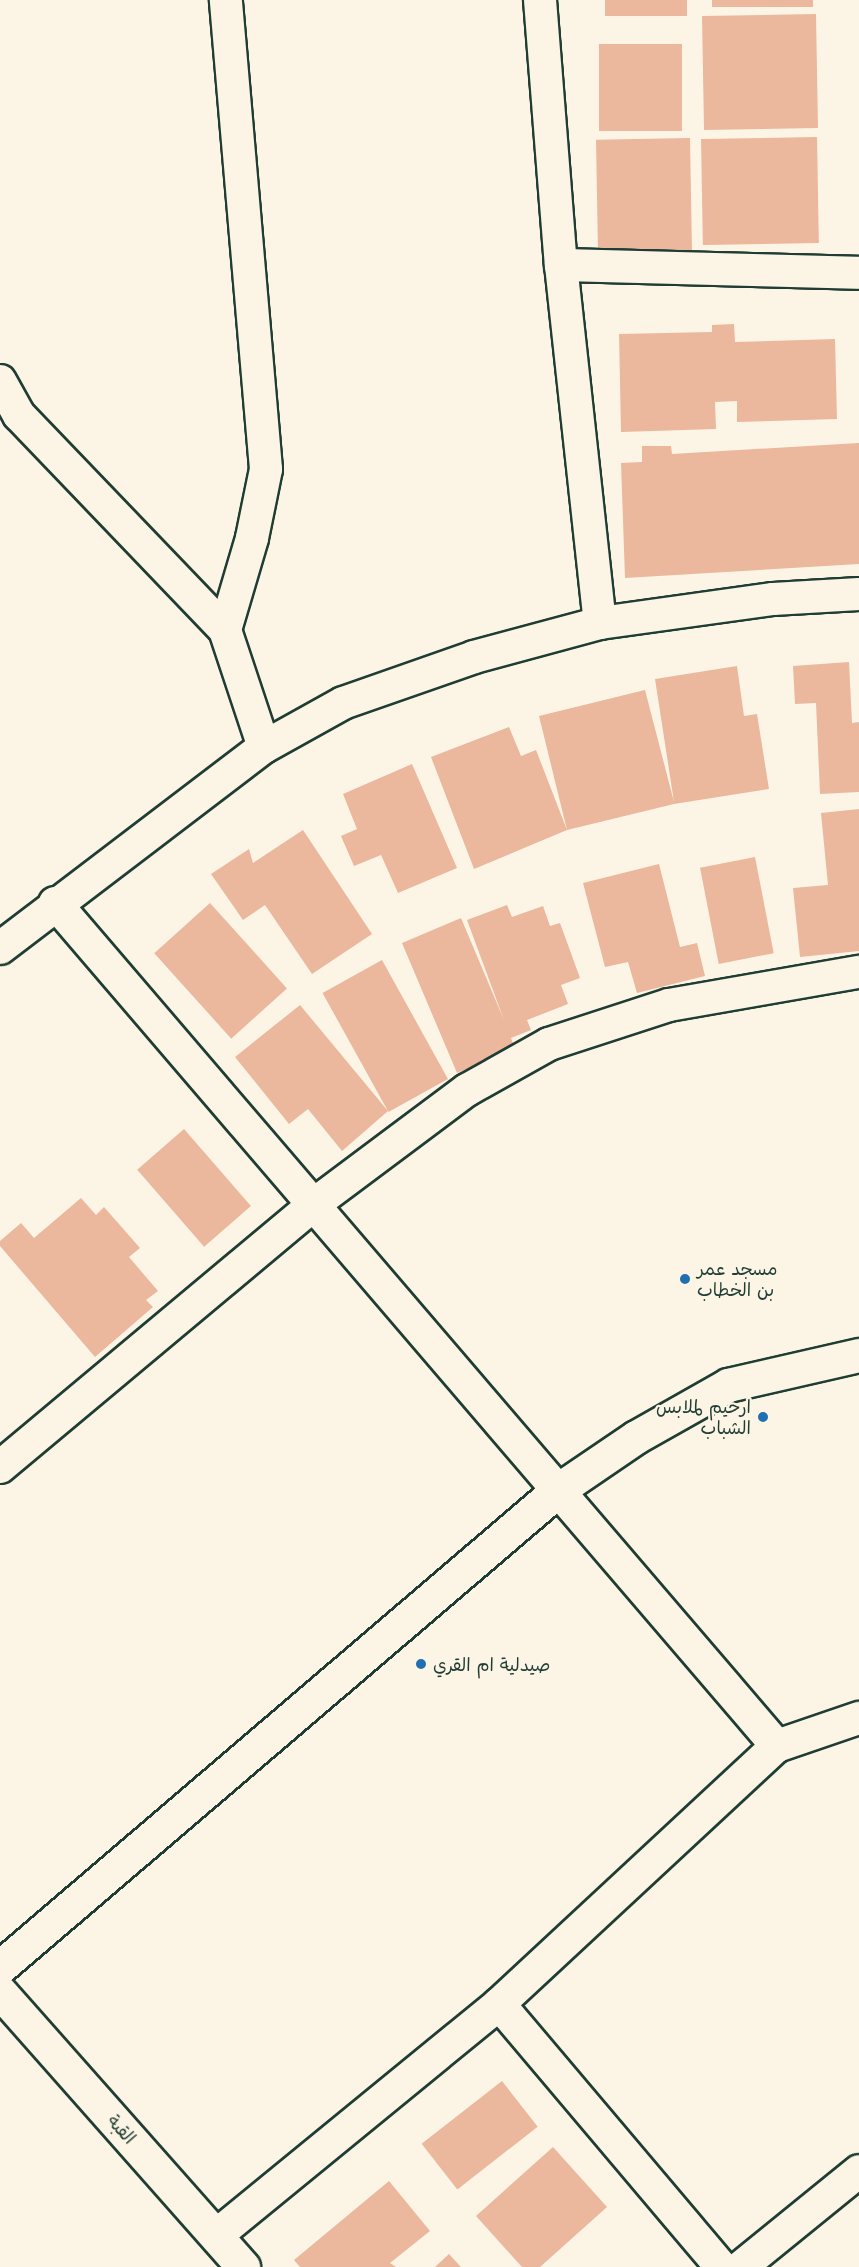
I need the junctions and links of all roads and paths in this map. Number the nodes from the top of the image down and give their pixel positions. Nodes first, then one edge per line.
1 (226, 0) edge
2 (540, 0) edge
3 (561, 265) junction
4 (859, 273) edge
5 (0, 381) edge
6 (859, 594) edge
7 (600, 623) junction
8 (225, 630) junction
9 (264, 747) junction
10 (55, 903) junction
11 (0, 948) edge
12 (859, 972) edge
13 (313, 1205) junction
14 (859, 1355) edge
15 (0, 1467) edge
16 (558, 1490) junction
17 (859, 1718) edge
18 (777, 1746) junction
19 (0, 1967) edge
20 (0, 1992) edge
21 (499, 2004) junction
22 (859, 2170) edge
23 (217, 2235) junction
24 (243, 2267) edge
25 (721, 2267) edge
26 (741, 2267) edge

1 - 8 street
2 - 3 street
3 - 4 street
3 - 7 street
5 - 8 street
6 - 7 street
7 - 9 street
8 - 9 street
9 - 10 street
10 - 11 street
10 - 13 street
12 - 13 street
13 - 15 street
13 - 16 street
14 - 16 main road
16 - 18 street
16 - 19 main road
17 - 18 street
18 - 21 street
20 - 23 main road, القبة
21 - 23 street
21 - 25 street
22 - 26 street
23 - 24 main road, القبة

